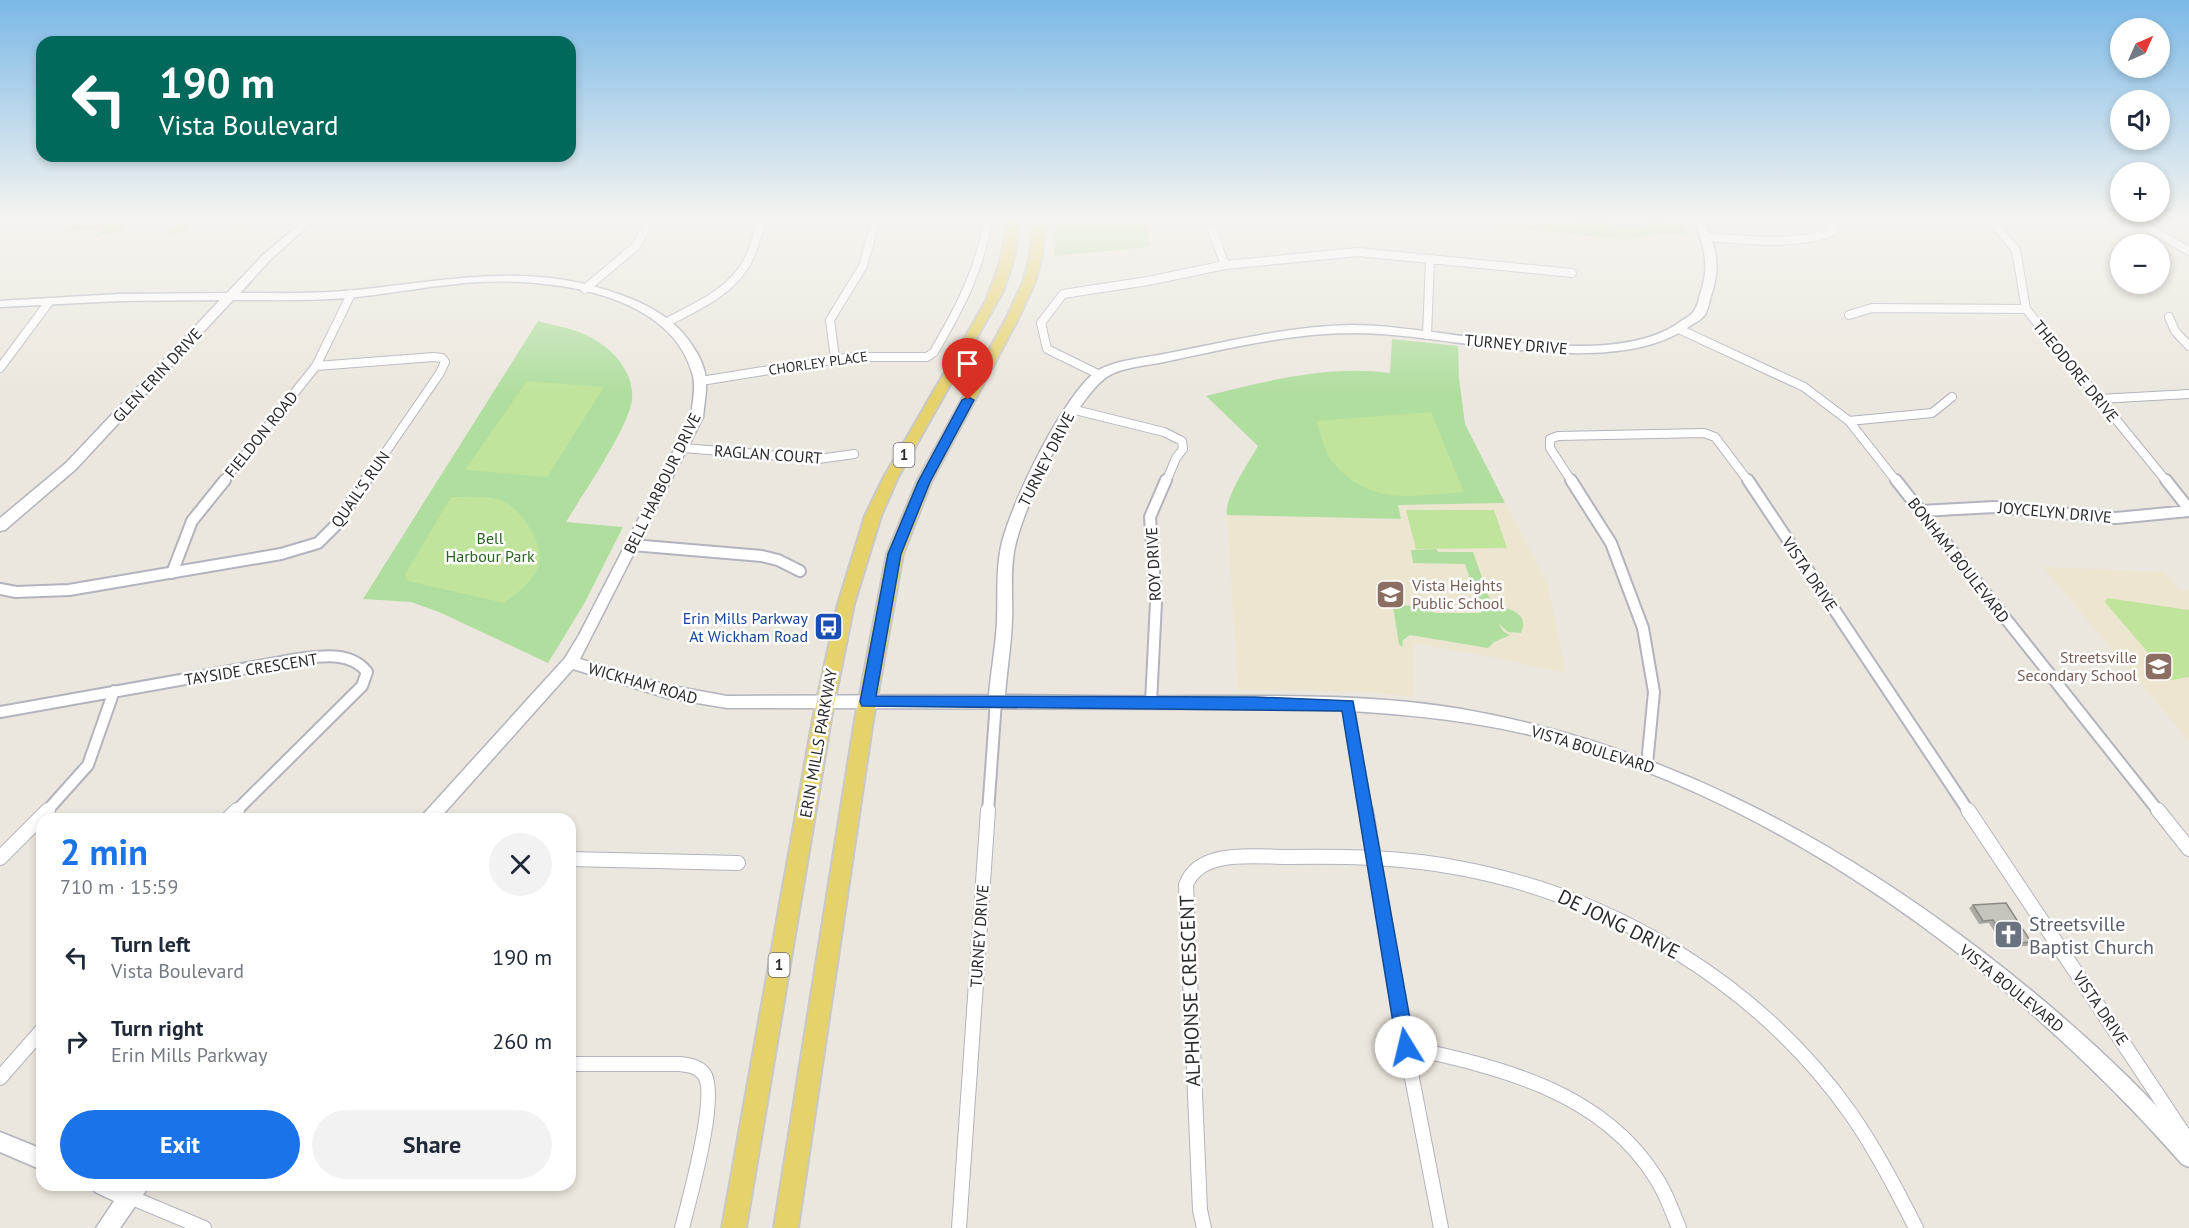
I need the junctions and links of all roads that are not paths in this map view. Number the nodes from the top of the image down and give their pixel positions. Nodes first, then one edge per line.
1 (248, 277) edge
2 (599, 277) edge
3 (736, 277) edge
4 (856, 277) edge
5 (975, 277) edge
6 (1002, 277) edge
7 (1030, 277) edge
8 (1166, 277) edge
9 (1429, 277) edge
10 (1712, 277) edge
11 (2021, 277) edge
12 (585, 289) junction
13 (351, 294) junction
14 (229, 297) junction
15 (49, 302) junction
16 (0, 304) edge
17 (2026, 309) junction
18 (1849, 315) dead end
19 (2169, 317) dead end
20 (667, 322) junction
21 (1681, 330) junction
22 (1427, 335) junction
23 (2189, 345) edge
24 (835, 358) junction
25 (316, 366) junction
26 (0, 369) edge
27 (1100, 375) junction
28 (701, 381) junction
29 (2189, 394) edge
30 (1952, 397) dead end
31 (2099, 399) junction
32 (1071, 409) junction
33 (1849, 421) junction
34 (682, 448) junction
35 (854, 454) dead end
36 (2189, 510) edge
37 (1921, 511) junction
38 (0, 526) edge
39 (632, 545) junction
40 (800, 571) dead end
41 (172, 573) junction
42 (0, 590) edge
43 (570, 662) junction
44 (114, 692) junction
45 (996, 701) junction
46 (825, 702) junction
47 (867, 702) junction
48 (1151, 703) junction
49 (1348, 705) junction
50 (0, 712) edge
51 (1647, 764) junction
52 (43, 813) edge
53 (234, 813) edge
54 (435, 813) edge
55 (36, 821) edge
56 (2189, 849) edge
57 (0, 858) edge
58 (576, 859) edge
59 (1376, 860) junction
60 (738, 863) dead end
61 (36, 1037) edge
62 (1406, 1047) junction
63 (576, 1064) edge
64 (0, 1078) edge
65 (0, 1142) edge
66 (2189, 1142) edge
67 (36, 1157) edge
68 (2189, 1157) edge
69 (135, 1191) edge
70 (107, 1228) edge
71 (204, 1228) edge
72 (682, 1228) edge
73 (734, 1228) edge
74 (786, 1228) edge
75 (959, 1228) edge
76 (1204, 1228) edge
77 (1441, 1228) edge
78 (1679, 1228) edge
79 (1916, 1228) edge

1 - 14 street, GLEN ERIN DRIVE
2 - 12 street
3 - 20 street
4 - 24 street
5 - 24 street, CHORLEY PLACE
6 - 46 main road, ERIN MILLS PARKWAY / 1
7 - 47 main road, 1
8 - 27 street
9 - 22 street
10 - 21 street, TURNEY DRIVE
11 - 17 street, THEODORE DRIVE
12 - 13 street, BELL HARBOUR DRIVE
12 - 20 street, BELL HARBOUR DRIVE
13 - 14 street, BELL HARBOUR DRIVE
13 - 25 street, FIELDON ROAD
14 - 15 street, BELL HARBOUR DRIVE
14 - 38 street, GLEN ERIN DRIVE
15 - 16 street, BELL HARBOUR DRIVE
15 - 26 street
17 - 18 street
17 - 31 street, THEODORE DRIVE
19 - 23 street
20 - 28 street, BELL HARBOUR DRIVE
21 - 22 street, TURNEY DRIVE
21 - 33 street, BONHAM BOULEVARD
22 - 27 street, TURNEY DRIVE
24 - 28 street, CHORLEY PLACE
25 - 41 street, FIELDON ROAD
25 - 41 street, QUAIL'S RUN
27 - 32 street, TURNEY DRIVE
28 - 34 street, BELL HARBOUR DRIVE
29 - 31 street
30 - 33 street
31 - 36 street, THEODORE DRIVE
32 - 45 street, TURNEY DRIVE
32 - 48 street, ROY DRIVE
33 - 37 street, BONHAM BOULEVARD
34 - 35 street, RAGLAN COURT
34 - 39 street, BELL HARBOUR DRIVE
36 - 37 street, JOYCELYN DRIVE
37 - 56 street, BONHAM BOULEVARD
39 - 40 street
39 - 43 street, BELL HARBOUR DRIVE
41 - 42 street, QUAIL'S RUN
43 - 46 street, WICKHAM ROAD
43 - 54 street, BELL HARBOUR DRIVE
44 - 50 street, TAYSIDE CRESCENT
44 - 52 street
44 - 53 street, TAYSIDE CRESCENT
45 - 47 street, VISTA BOULEVARD
45 - 48 street, VISTA BOULEVARD
45 - 75 street, TURNEY DRIVE
46 - 47 street, WICKHAM ROAD
46 - 73 main road, ERIN MILLS PARKWAY / 1
47 - 74 main road, 1
48 - 49 street, VISTA BOULEVARD
49 - 51 street, VISTA BOULEVARD
49 - 59 street
51 - 66 street, VISTA DRIVE
51 - 68 street, VISTA BOULEVARD
55 - 57 street
58 - 60 street
59 - 62 street
59 - 76 street, ALPHONSE CRESCENT
59 - 79 street, DE JONG DRIVE
61 - 64 street
62 - 77 street
62 - 78 street
63 - 72 street
65 - 67 street
69 - 70 street
69 - 71 street

